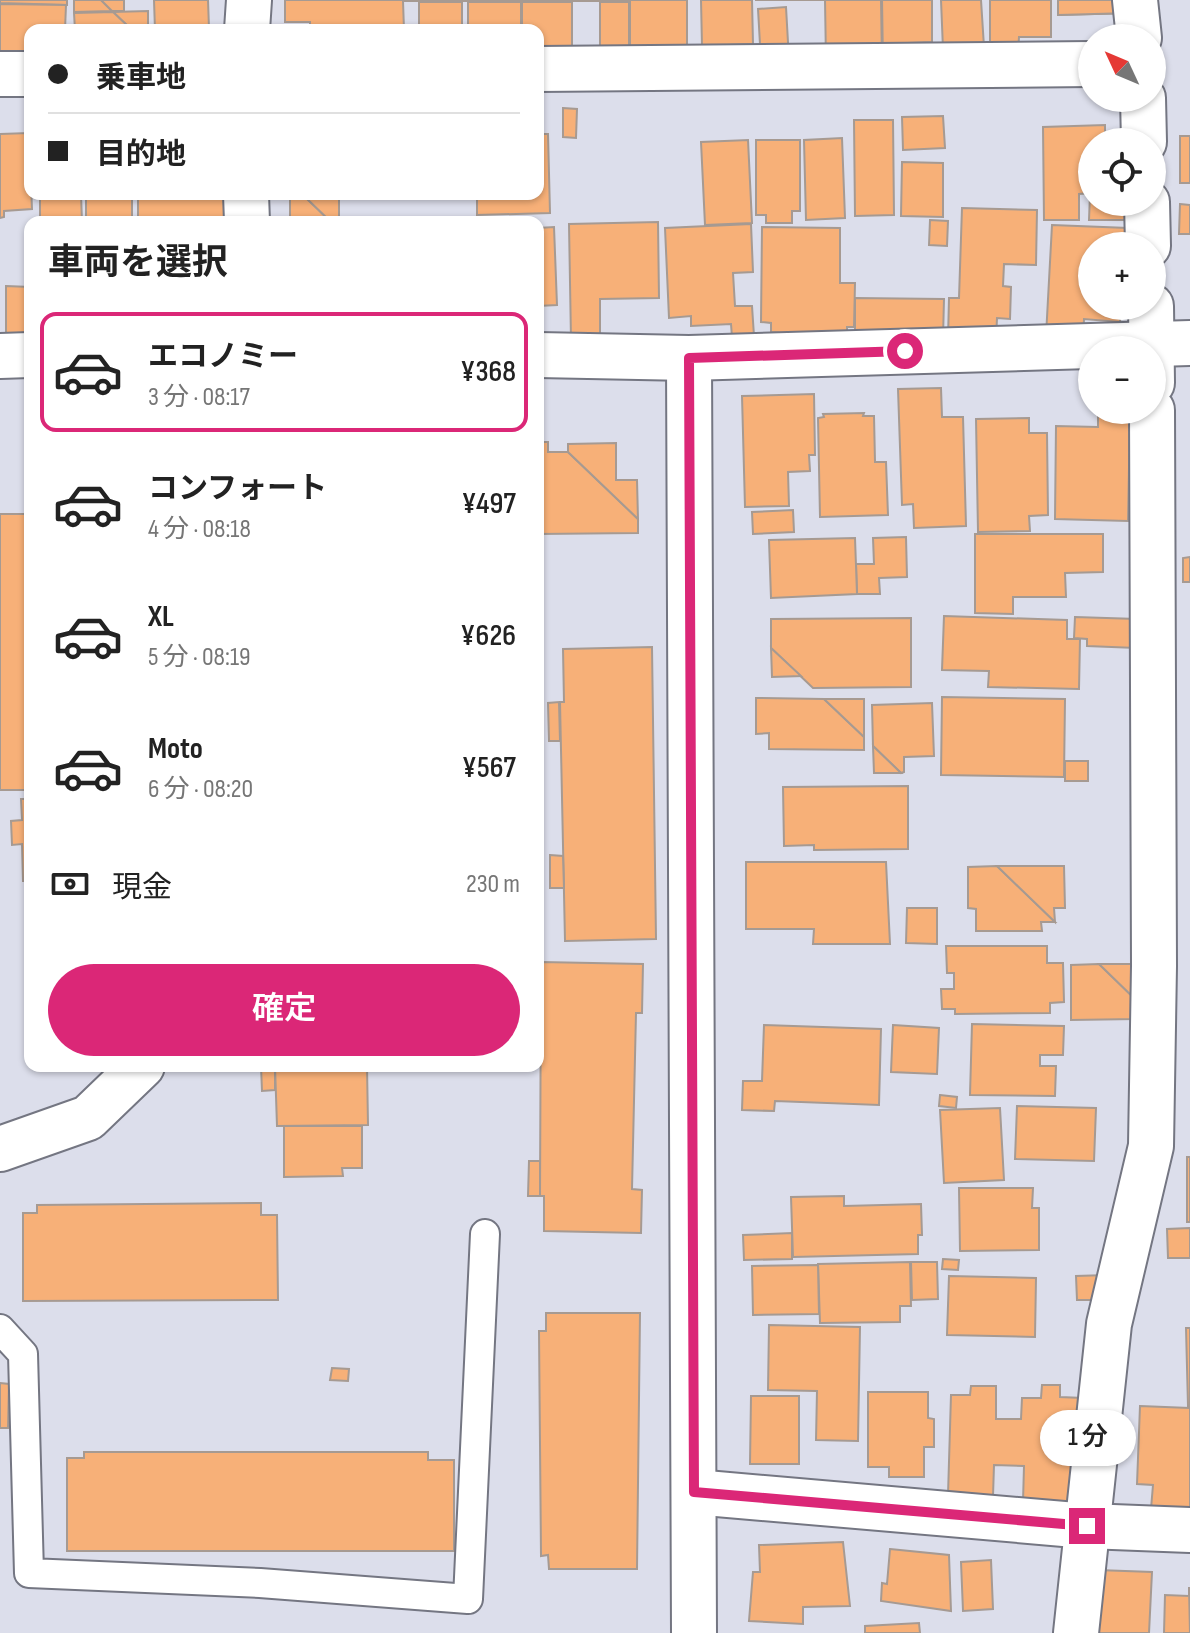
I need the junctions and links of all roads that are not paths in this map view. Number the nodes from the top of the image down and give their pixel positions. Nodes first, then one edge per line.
1 (249, 0) edge
2 (1135, 0) edge
3 (247, 24) edge
4 (1138, 24) edge
5 (1078, 64) edge
6 (544, 69) edge
7 (0, 74) edge
8 (24, 74) edge
9 (1078, 346) edge
10 (24, 355) edge
11 (544, 355) edge
12 (0, 356) edge
13 (689, 358) junction
14 (1152, 424) edge
15 (136, 1072) edge
16 (0, 1149) edge
17 (485, 1234) dead end
18 (0, 1329) edge
19 (694, 1492) junction
20 (1087, 1526) junction
21 (1190, 1530) edge
22 (694, 1633) edge
23 (1076, 1633) edge

1 - 3 street
2 - 4 street
5 - 6 street
7 - 8 street
9 - 13 street
10 - 12 street
11 - 13 street
13 - 19 street
14 - 20 street
15 - 16 street
17 - 18 lane
19 - 20 street
19 - 22 street
20 - 21 street
20 - 23 street

